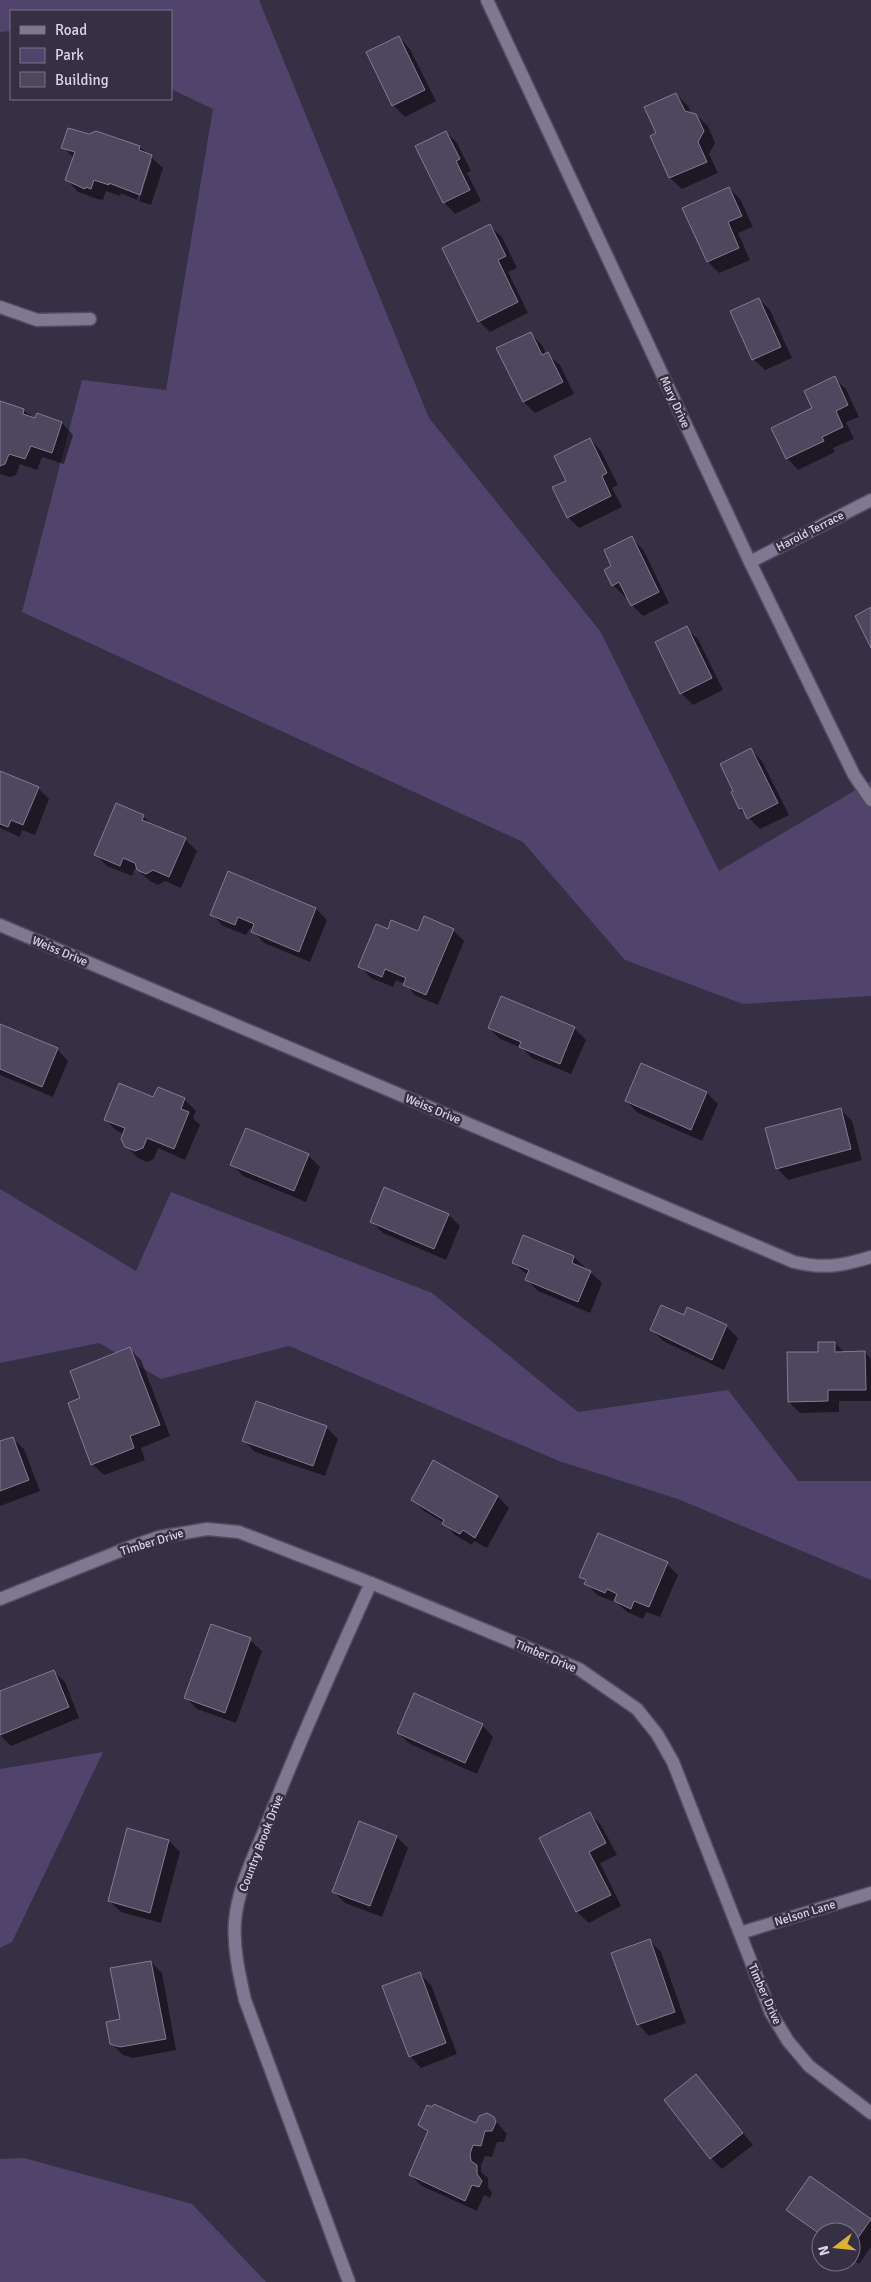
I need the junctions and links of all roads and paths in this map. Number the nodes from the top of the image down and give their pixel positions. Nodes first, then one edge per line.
1 (488, 0) edge
2 (0, 307) edge
3 (90, 319) dead end
4 (871, 500) edge
5 (750, 562) junction
6 (871, 800) edge
7 (0, 926) edge
8 (871, 1257) edge
9 (371, 1583) junction
10 (0, 1599) edge
11 (871, 1893) edge
12 (740, 1932) junction
13 (871, 2113) edge
14 (349, 2282) edge

1 - 5 street, Mary Drive
2 - 3 street
4 - 5 street, Harold Terrace
5 - 6 street, Mary Drive
7 - 8 street, Weiss Drive
9 - 10 street, Timber Drive
9 - 12 street, Timber Drive
9 - 14 street, Country Brook Drive
11 - 12 street, Nelson Lane
12 - 13 street, Timber Drive

